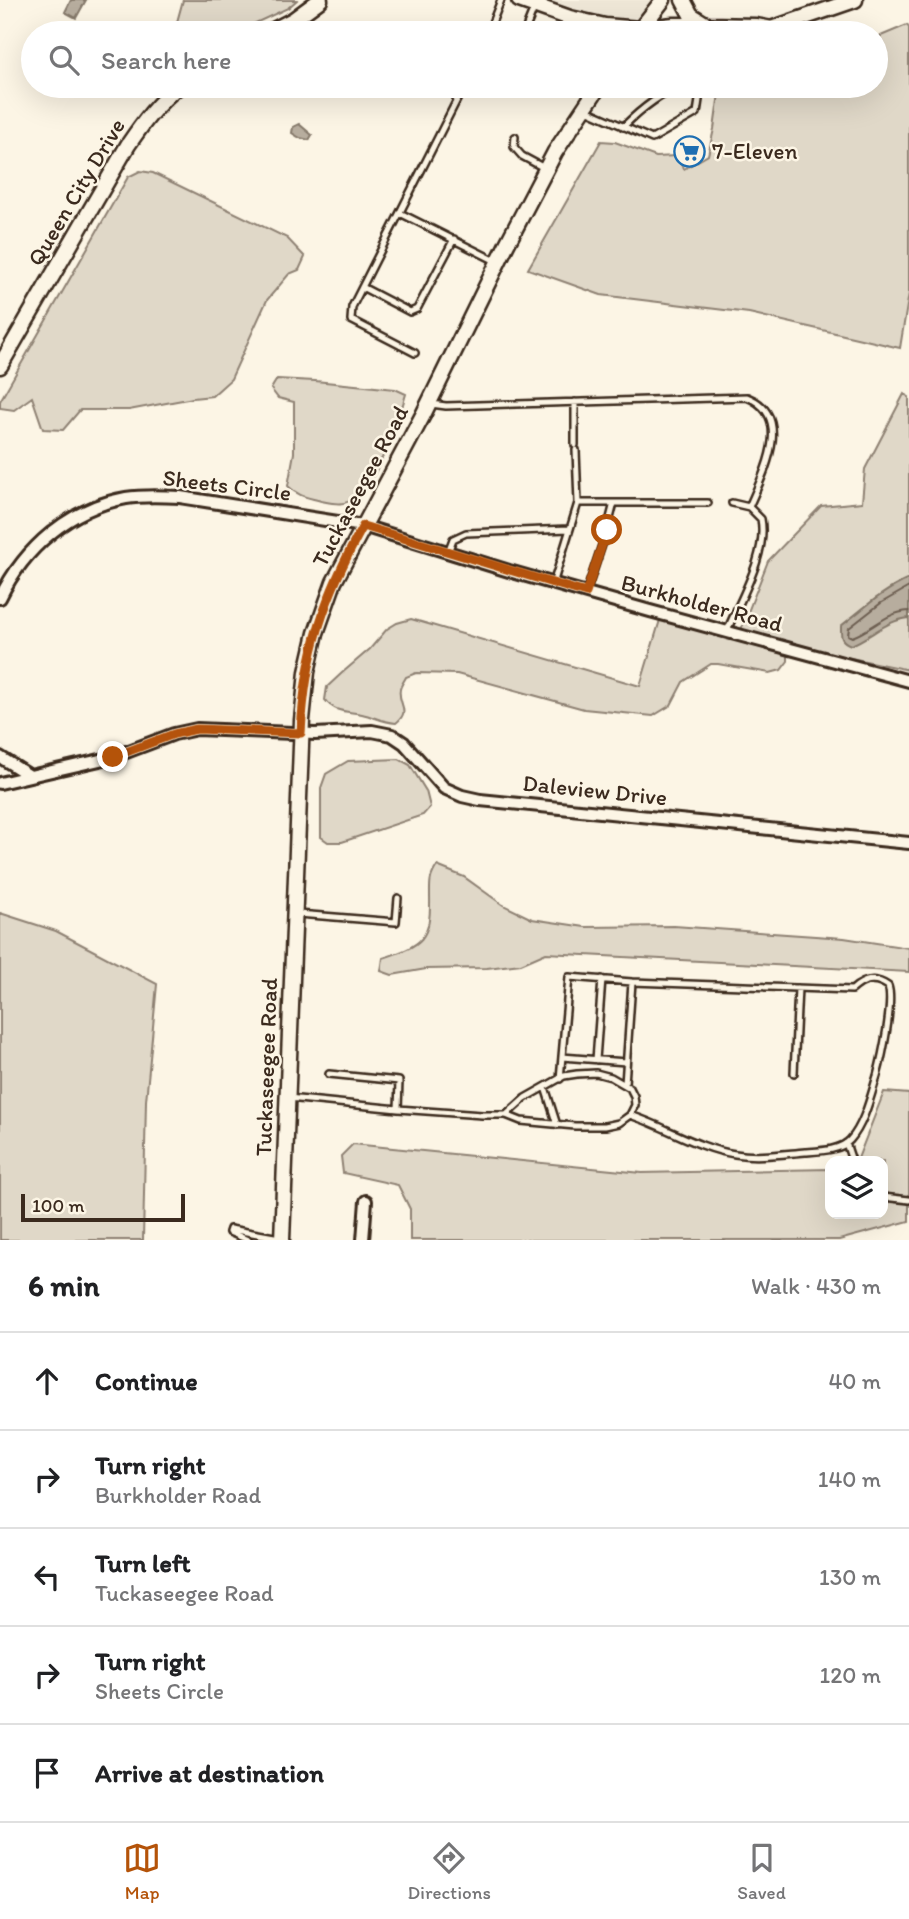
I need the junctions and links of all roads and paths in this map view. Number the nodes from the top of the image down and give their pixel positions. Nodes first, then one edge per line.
1 (320, 0) edge
2 (501, 0) edge
3 (519, 0) edge
4 (663, 0) edge
5 (683, 0) edge
6 (855, 0) edge
7 (535, 6) junction
8 (570, 18) junction
9 (289, 21) edge
10 (493, 21) edge
11 (529, 21) edge
12 (575, 21) edge
13 (583, 21) edge
14 (650, 21) edge
15 (702, 21) edge
16 (793, 21) edge
17 (164, 98) edge
18 (458, 98) edge
19 (590, 98) edge
20 (658, 98) edge
21 (698, 98) edge
22 (583, 108) junction
23 (623, 127) junction
24 (515, 137) dead end
25 (546, 169) junction
26 (400, 213) junction
27 (454, 239) junction
28 (498, 262) junction
29 (362, 287) junction
30 (415, 353) dead end
31 (0, 366) edge
32 (575, 402) junction
33 (428, 404) junction
34 (578, 503) junction
35 (614, 503) junction
36 (708, 503) dead end
37 (732, 503) dead end
38 (749, 507) junction
39 (363, 526) junction
40 (569, 529) junction
41 (448, 552) junction
42 (553, 584) junction
43 (586, 593) junction
44 (0, 598) edge
45 (727, 632) junction
46 (909, 681) edge
47 (301, 733) junction
48 (0, 757) edge
49 (30, 776) junction
50 (0, 783) edge
51 (909, 843) edge
52 (398, 898) dead end
53 (295, 914) junction
54 (602, 979) junction
55 (632, 982) junction
56 (798, 988) junction
57 (562, 1057) junction
58 (596, 1060) junction
59 (626, 1062) junction
60 (794, 1073) dead end
61 (329, 1074) dead end
62 (560, 1079) junction
63 (625, 1084) junction
64 (545, 1087) junction
65 (288, 1098) junction
66 (398, 1109) junction
67 (506, 1115) junction
68 (630, 1115) junction
69 (556, 1125) junction
70 (846, 1143) junction
71 (850, 1156) edge
72 (888, 1198) edge
73 (366, 1200) dead end
74 (909, 1200) edge
75 (282, 1239) edge
76 (248, 1240) edge
77 (363, 1240) edge

1 - 9 street
2 - 10 lane
3 - 7 street
4 - 14 street
5 - 15 street
6 - 16 street
7 - 8 street
7 - 11 lane
8 - 12 street
8 - 13 street
17 - 31 street, Queen City Drive
18 - 26 lane
19 - 22 street, Tuckaseegee Road
20 - 23 lane
21 - 23 lane
22 - 23 lane
22 - 25 street, Tuckaseegee Road
24 - 25 lane
25 - 28 street, Tuckaseegee Road
26 - 27 lane
26 - 29 lane
27 - 28 lane
27 - 29 lane
28 - 33 street, Tuckaseegee Road
29 - 30 lane
32 - 33 lane
32 - 34 lane
32 - 38 lane
33 - 39 street, Tuckaseegee Road
34 - 35 lane
34 - 40 lane
35 - 36 lane
35 - 43 lane
37 - 38 lane
38 - 45 lane
39 - 41 street, Burkholder Road
39 - 44 street, Sheets Circle
39 - 47 street, Tuckaseegee Road
40 - 41 lane
40 - 42 lane
41 - 42 street, Burkholder Road
42 - 43 street, Burkholder Road
43 - 45 street, Burkholder Road
45 - 46 street, Burkholder Road
47 - 49 street
47 - 51 street, Daleview Drive
47 - 53 street, Tuckaseegee Road
48 - 49 street
49 - 50 street
52 - 53 lane
53 - 65 street, Tuckaseegee Road
54 - 55 lane
54 - 57 lane
54 - 58 lane
55 - 56 lane
55 - 59 lane
56 - 60 lane
56 - 70 lane
57 - 58 lane
57 - 62 lane
58 - 59 lane
59 - 63 lane
61 - 66 lane
62 - 63 lane
62 - 64 lane
63 - 68 lane
64 - 67 lane
64 - 69 lane
65 - 66 lane
65 - 75 street, Tuckaseegee Road
66 - 67 lane
67 - 69 lane
68 - 69 lane
68 - 70 lane
70 - 71 lane
72 - 74 lane
73 - 77 street
75 - 76 lane

